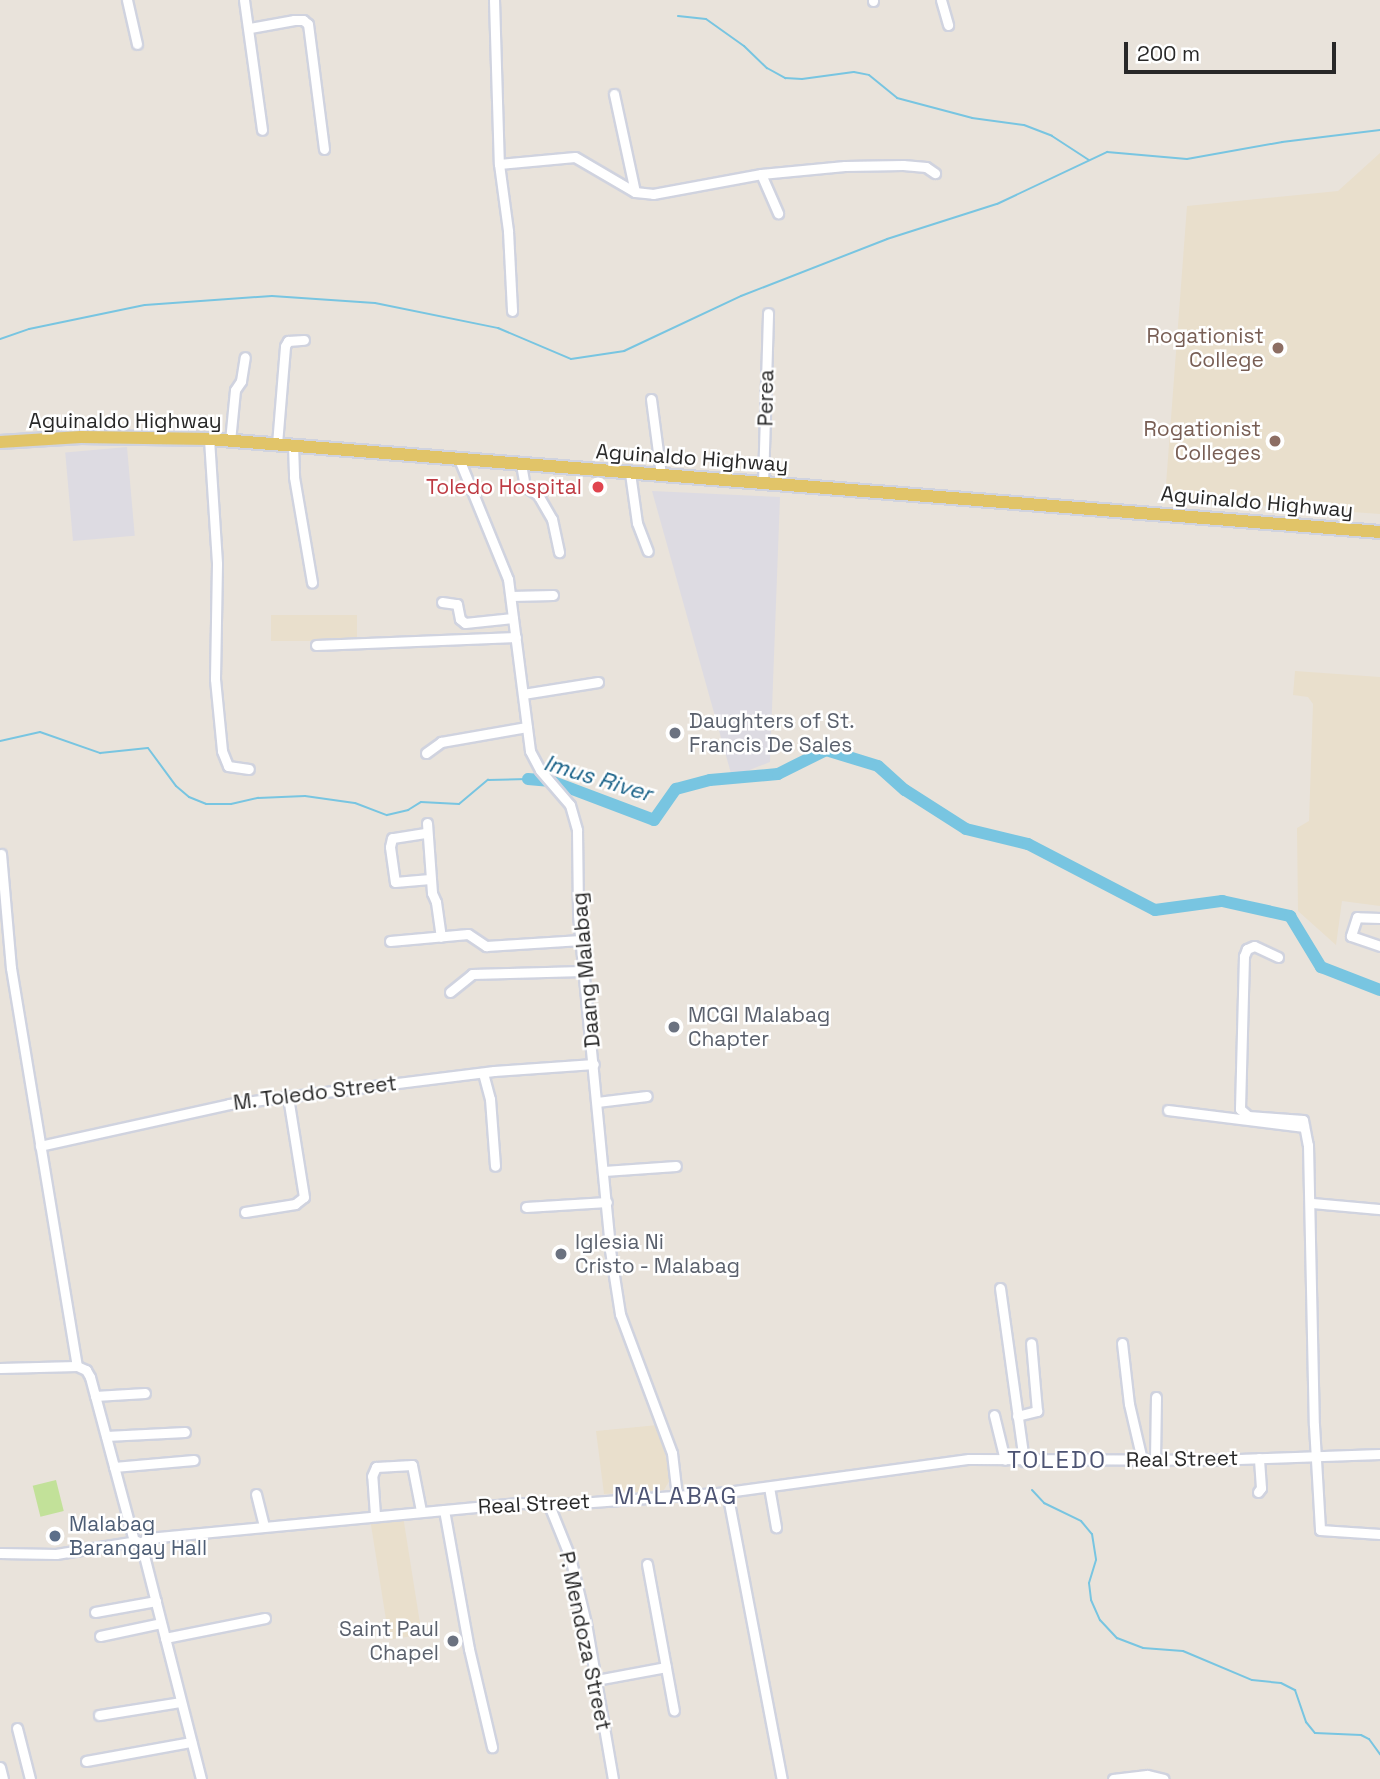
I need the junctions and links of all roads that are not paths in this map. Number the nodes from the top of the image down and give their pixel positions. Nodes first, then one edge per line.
1 (127, 0) edge
2 (243, 0) edge
3 (494, 0) edge
4 (941, 0) edge
5 (948, 25) dead end
6 (250, 28) junction
7 (137, 44) dead end
8 (614, 94) dead end
9 (261, 130) dead end
10 (324, 149) dead end
11 (499, 164) junction
12 (935, 173) dead end
13 (761, 174) junction
14 (635, 192) junction
15 (778, 213) dead end
16 (512, 311) dead end
17 (768, 313) dead end
18 (304, 340) dead end
19 (245, 357) dead end
20 (651, 398) dead end
21 (209, 439) junction
22 (230, 440) junction
23 (0, 442) edge
24 (277, 444) junction
25 (293, 446) junction
26 (459, 459) junction
27 (521, 464) junction
28 (630, 473) junction
29 (661, 475) junction
30 (763, 483) junction
31 (1380, 532) edge
32 (648, 551) dead end
33 (559, 552) dead end
34 (312, 582) dead end
35 (552, 595) dead end
36 (511, 596) junction
37 (442, 603) dead end
38 (513, 618) junction
39 (516, 637) junction
40 (316, 645) dead end
41 (598, 682) dead end
42 (523, 694) junction
43 (527, 727) junction
44 (426, 753) dead end
45 (249, 769) dead end
46 (1, 854) edge
47 (430, 878) junction
48 (1380, 918) edge
49 (440, 937) junction
50 (581, 940) junction
51 (390, 941) dead end
52 (1380, 946) edge
53 (1278, 957) dead end
54 (583, 971) junction
55 (450, 992) dead end
56 (594, 1064) junction
57 (483, 1073) junction
58 (647, 1096) dead end
59 (288, 1097) junction
60 (597, 1102) junction
61 (1168, 1110) dead end
62 (1304, 1127) junction
63 (40, 1146) junction
64 (495, 1166) dead end
65 (676, 1166) dead end
66 (604, 1171) junction
67 (607, 1202) junction
68 (1311, 1203) junction
69 (526, 1208) dead end
70 (1380, 1209) edge
71 (245, 1212) dead end
72 (1000, 1288) dead end
73 (1031, 1343) dead end
74 (1122, 1343) dead end
75 (78, 1366) junction
76 (0, 1368) edge
77 (145, 1393) dead end
78 (95, 1396) junction
79 (1156, 1397) dead end
80 (994, 1415) dead end
81 (1017, 1416) junction
82 (185, 1432) dead end
83 (106, 1436) junction
84 (1317, 1454) junction
85 (1380, 1454) edge
86 (1259, 1458) junction
87 (194, 1460) dead end
88 (1005, 1460) junction
89 (1155, 1460) junction
90 (1024, 1461) junction
91 (1142, 1461) junction
92 (114, 1466) junction
93 (769, 1487) junction
94 (727, 1492) junction
95 (1258, 1492) dead end
96 (256, 1494) dead end
97 (677, 1496) junction
98 (550, 1505) junction
99 (444, 1510) junction
100 (421, 1511) junction
101 (375, 1515) junction
102 (264, 1526) junction
103 (776, 1527) dead end
104 (1380, 1534) edge
105 (138, 1541) junction
106 (0, 1553) edge
107 (647, 1564) dead end
108 (156, 1601) junction
109 (95, 1612) dead end
110 (265, 1618) dead end
111 (161, 1623) junction
112 (100, 1636) dead end
113 (165, 1638) junction
114 (666, 1667) junction
115 (596, 1680) junction
116 (180, 1702) junction
117 (674, 1711) dead end
118 (99, 1715) dead end
119 (17, 1728) dead end
120 (191, 1742) junction
121 (492, 1747) dead end
122 (86, 1761) dead end
123 (0, 1767) edge
124 (3, 1779) edge
125 (30, 1779) edge
126 (201, 1779) edge
127 (613, 1779) edge
128 (782, 1779) edge
129 (1113, 1779) edge
130 (1164, 1779) edge

1 - 7 street
2 - 6 street
3 - 11 street
4 - 5 street
6 - 9 street
6 - 10 street
8 - 14 street
11 - 14 street
11 - 16 street
12 - 13 street
13 - 14 street
13 - 15 street
17 - 30 street, Perea
18 - 24 street
19 - 22 street
20 - 29 street
21 - 22 main road, Aguinaldo Highway
21 - 23 main road, Aguinaldo Highway
21 - 45 street
22 - 24 main road, Aguinaldo Highway
24 - 25 main road, Aguinaldo Highway
25 - 26 main road, Aguinaldo Highway
25 - 34 street
26 - 27 main road, Aguinaldo Highway
26 - 36 street, Daang Malabag
27 - 28 main road, Aguinaldo Highway
27 - 33 street
28 - 29 main road, Aguinaldo Highway
28 - 32 street
29 - 30 main road, Aguinaldo Highway
30 - 31 main road, Aguinaldo Highway
35 - 36 street
36 - 38 street, Daang Malabag
37 - 38 street
38 - 39 street, Daang Malabag
39 - 40 street
39 - 42 street, Daang Malabag
41 - 42 street
42 - 43 street, Daang Malabag
43 - 44 street
43 - 50 street, Daang Malabag
46 - 63 street
47 - 47 street
47 - 49 street
48 - 52 street
49 - 50 street
49 - 51 street
50 - 54 street, Daang Malabag
53 - 62 street
54 - 55 street
54 - 56 street, Daang Malabag
56 - 57 street, M. Toledo Street
56 - 60 street, Daang Malabag
57 - 59 street, M. Toledo Street
57 - 64 street
58 - 60 street
59 - 63 street, M. Toledo Street
59 - 71 street
60 - 66 street, Daang Malabag
61 - 62 street
62 - 68 street
63 - 75 street
65 - 66 street
66 - 67 street, Daang Malabag
67 - 69 street
67 - 97 street, Daang Malabag
68 - 70 street
68 - 84 street
72 - 81 street
73 - 81 street
74 - 91 street
75 - 76 street
75 - 78 street
77 - 78 street
78 - 83 street
79 - 89 street
80 - 88 street
81 - 90 street
82 - 83 street
83 - 92 street
84 - 85 street, Real Street
84 - 86 street, Real Street
84 - 104 street
86 - 89 street, Real Street
86 - 95 street
87 - 92 street
88 - 90 street, Real Street
88 - 93 street, Real Street
89 - 91 street, Real Street
90 - 91 street, Real Street
92 - 105 street
93 - 94 street, Real Street
93 - 103 street
94 - 97 street, Real Street
94 - 128 street
96 - 102 street
97 - 98 street, Real Street
98 - 99 street, Real Street
98 - 115 street, P. Mendoza Street
99 - 100 street, Real Street
99 - 121 street
100 - 101 street, Real Street
100 - 101 street
101 - 102 street, Real Street
102 - 105 street, Real Street
105 - 106 street, Real Street
105 - 108 street
107 - 114 street
108 - 109 street
108 - 111 street
110 - 113 street
111 - 112 street
111 - 113 street
113 - 116 street
114 - 115 street
114 - 117 street
115 - 127 street, P. Mendoza Street
116 - 118 street
116 - 120 street
119 - 125 street
120 - 122 street
120 - 126 street
123 - 124 street
129 - 130 street

